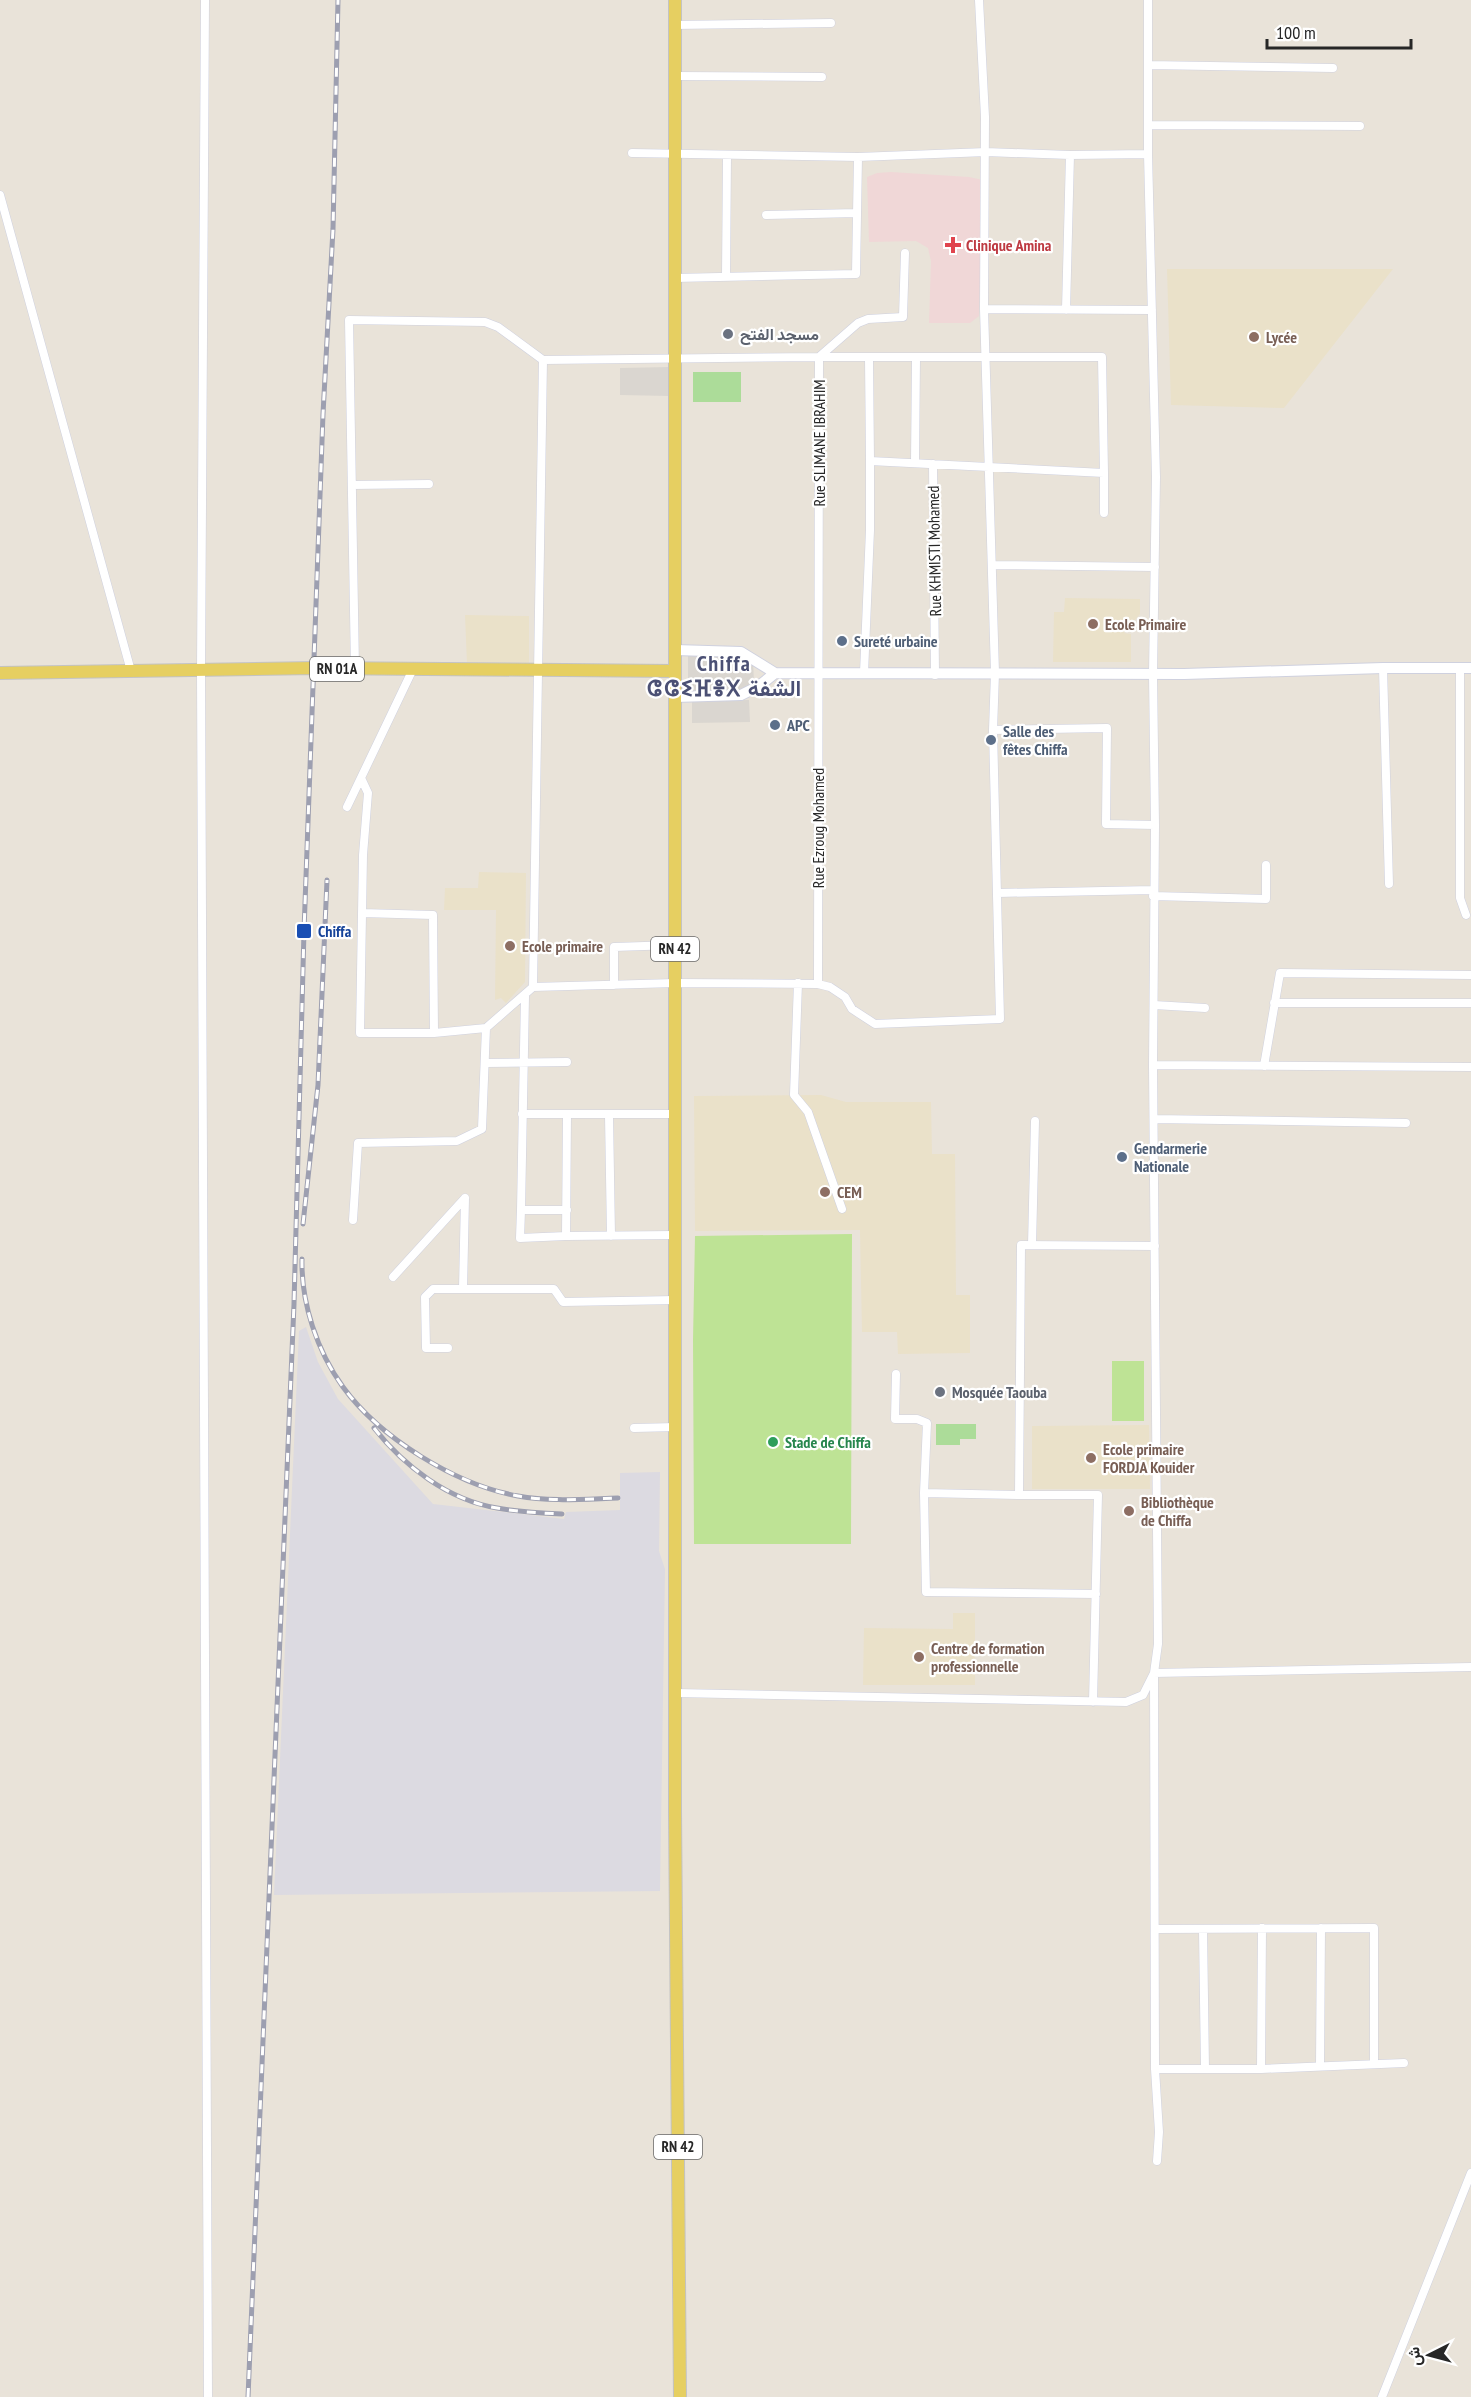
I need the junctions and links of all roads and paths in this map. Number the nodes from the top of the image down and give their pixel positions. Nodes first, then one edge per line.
1 (205, 0) edge
2 (675, 0) edge
3 (979, 0) edge
4 (1148, 0) edge
5 (831, 23) dead end
6 (674, 24) junction
7 (1148, 65) junction
8 (1333, 68) dead end
9 (674, 76) junction
10 (822, 77) dead end
11 (1148, 125) junction
12 (1360, 126) dead end
13 (986, 152) junction
14 (632, 153) dead end
15 (1148, 154) junction
16 (674, 155) junction
17 (727, 155) junction
18 (1070, 155) junction
19 (858, 158) junction
20 (0, 195) edge
21 (857, 213) junction
22 (766, 214) dead end
23 (905, 253) dead end
24 (726, 277) junction
25 (675, 278) junction
26 (984, 309) junction
27 (1066, 310) junction
28 (1152, 310) junction
29 (819, 357) junction
30 (869, 358) junction
31 (916, 358) junction
32 (986, 358) junction
33 (543, 360) junction
34 (675, 360) junction
35 (870, 462) junction
36 (915, 463) junction
37 (933, 464) junction
38 (989, 466) junction
39 (1104, 473) junction
40 (429, 484) dead end
41 (352, 485) junction
42 (1104, 513) dead end
43 (993, 565) junction
44 (1155, 567) junction
45 (675, 650) junction
46 (1383, 668) junction
47 (1466, 668) edge
48 (355, 669) junction
49 (413, 669) junction
50 (131, 671) junction
51 (201, 671) junction
52 (675, 671) junction
53 (540, 672) junction
54 (818, 672) junction
55 (0, 673) edge
56 (775, 673) junction
57 (864, 673) junction
58 (995, 673) junction
59 (1153, 674) junction
60 (935, 675) junction
61 (675, 697) junction
62 (993, 730) junction
63 (361, 778) junction
64 (347, 807) dead end
65 (1155, 825) junction
66 (1266, 865) dead end
67 (1389, 884) dead end
68 (998, 893) junction
69 (1153, 893) junction
70 (362, 913) junction
71 (1466, 915) dead end
72 (675, 945) junction
73 (1471, 975) edge
74 (675, 983) junction
75 (798, 983) junction
76 (818, 984) junction
77 (614, 985) junction
78 (533, 987) junction
79 (525, 996) junction
80 (1274, 1003) junction
81 (1471, 1003) edge
82 (1154, 1005) junction
83 (1205, 1008) dead end
84 (486, 1028) junction
85 (434, 1033) junction
86 (567, 1062) dead end
87 (485, 1063) junction
88 (524, 1063) junction
89 (1153, 1065) junction
90 (1264, 1066) junction
91 (1471, 1067) edge
92 (522, 1114) junction
93 (567, 1114) junction
94 (675, 1114) junction
95 (609, 1115) junction
96 (1154, 1119) junction
97 (1035, 1121) dead end
98 (1406, 1124) dead end
99 (842, 1209) dead end
100 (521, 1210) junction
101 (567, 1210) junction
102 (353, 1220) dead end
103 (675, 1234) junction
104 (566, 1236) junction
105 (611, 1236) junction
106 (1032, 1245) junction
107 (1155, 1246) junction
108 (393, 1277) dead end
109 (463, 1289) junction
110 (676, 1300) junction
111 (448, 1348) dead end
112 (896, 1374) dead end
113 (676, 1427) junction
114 (634, 1428) dead end
115 (924, 1493) junction
116 (1019, 1495) junction
117 (1096, 1594) junction
118 (1471, 1667) edge
119 (1154, 1673) junction
120 (676, 1693) junction
121 (1094, 1702) junction
122 (1262, 1928) junction
123 (1321, 1928) junction
124 (1155, 1929) junction
125 (1203, 1929) junction
126 (1374, 2063) junction
127 (1404, 2063) dead end
128 (1320, 2066) junction
129 (1155, 2069) junction
130 (1204, 2069) junction
131 (1262, 2069) junction
132 (1157, 2162) dead end
133 (1471, 2173) edge
134 (208, 2397) edge
135 (680, 2397) edge
136 (1382, 2397) edge

1 - 51 street
2 - 6 main road, RN 42
3 - 13 street
4 - 7 street
5 - 6 street
6 - 9 main road, RN 42
7 - 8 street
7 - 11 street
9 - 10 street
9 - 16 main road, RN 42
11 - 12 street
11 - 15 street
13 - 18 street
13 - 19 street
13 - 26 street
14 - 16 street
15 - 18 street
15 - 28 street
16 - 17 street
16 - 25 main road, RN 42
17 - 19 street
17 - 24 street
18 - 27 street
19 - 21 street
20 - 50 street
21 - 22 street
21 - 24 street
23 - 29 street
24 - 25 street
25 - 34 main road, RN 42
26 - 27 street
26 - 32 street
27 - 28 street
28 - 44 street
29 - 30 street
29 - 34 street, Rue SLIMANE IBRAHIM
29 - 54 street, Rue SLIMANE IBRAHIM
30 - 31 street
30 - 35 street
31 - 32 street
31 - 36 street
32 - 38 street
32 - 39 street
33 - 34 street, Rue SLIMANE IBRAHIM
33 - 41 street
33 - 53 street
34 - 45 main road, RN 42
35 - 36 street
35 - 57 street
36 - 37 street
37 - 38 street
37 - 60 street, Rue KHMISTI Mohamed
38 - 39 street
38 - 43 street
39 - 42 street
40 - 41 street
41 - 48 street
43 - 44 street
43 - 58 street
44 - 59 street
45 - 52 main road, RN 42
45 - 56 main road
46 - 47 main road
46 - 59 main road
46 - 67 street
47 - 71 street
48 - 49 main road, RN 01A
48 - 51 main road, RN 01A
49 - 53 main road, RN 01A
49 - 63 street
50 - 51 main road, RN 01A
50 - 55 main road, RN 01A
51 - 134 street
52 - 53 main road, RN 01A
52 - 61 main road, RN 42
53 - 78 street
54 - 56 main road
54 - 57 main road
54 - 76 street, Rue Ezroug Mohamed
56 - 61 main road
57 - 60 main road
58 - 59 main road
58 - 60 main road
58 - 62 street
59 - 65 street
61 - 72 main road, RN 42
62 - 65 street
62 - 68 street
63 - 64 street
63 - 70 street
65 - 69 street
66 - 69 street
68 - 69 street
68 - 76 street
69 - 82 street
70 - 85 street
70 - 85 street
72 - 74 main road, RN 42
72 - 77 street
73 - 80 street
74 - 75 street
74 - 77 street
74 - 94 main road, RN 42
75 - 76 street
75 - 99 street
77 - 78 street
78 - 79 street
79 - 84 street
79 - 88 street
80 - 81 street
80 - 90 street
82 - 83 street
82 - 89 street
84 - 85 street
84 - 87 street
86 - 88 street
87 - 88 street
87 - 102 street
88 - 92 street
89 - 90 street
89 - 96 street
90 - 91 street
92 - 93 street
92 - 100 street
93 - 95 street
93 - 101 street
94 - 95 street
94 - 103 main road, RN 42
95 - 105 street
96 - 98 street
96 - 107 street
97 - 106 street
100 - 101 street
100 - 104 street
101 - 104 street
103 - 105 street
103 - 110 main road, RN 42
104 - 105 street
106 - 107 street
106 - 116 street
107 - 119 street
108 - 109 street
109 - 110 street
109 - 111 street
110 - 113 main road, RN 42
112 - 115 street
113 - 114 street
113 - 120 main road, RN 42
115 - 116 street
115 - 117 street
116 - 117 street
117 - 121 street
118 - 119 street
119 - 121 street
119 - 124 street
120 - 121 street
120 - 135 main road, RN 42
122 - 123 street
122 - 125 street
122 - 131 street
123 - 126 street
123 - 128 street
124 - 125 street
124 - 129 street
125 - 130 street
126 - 127 street
126 - 128 street
128 - 131 street
129 - 130 street
129 - 132 street
130 - 131 street
133 - 136 street

